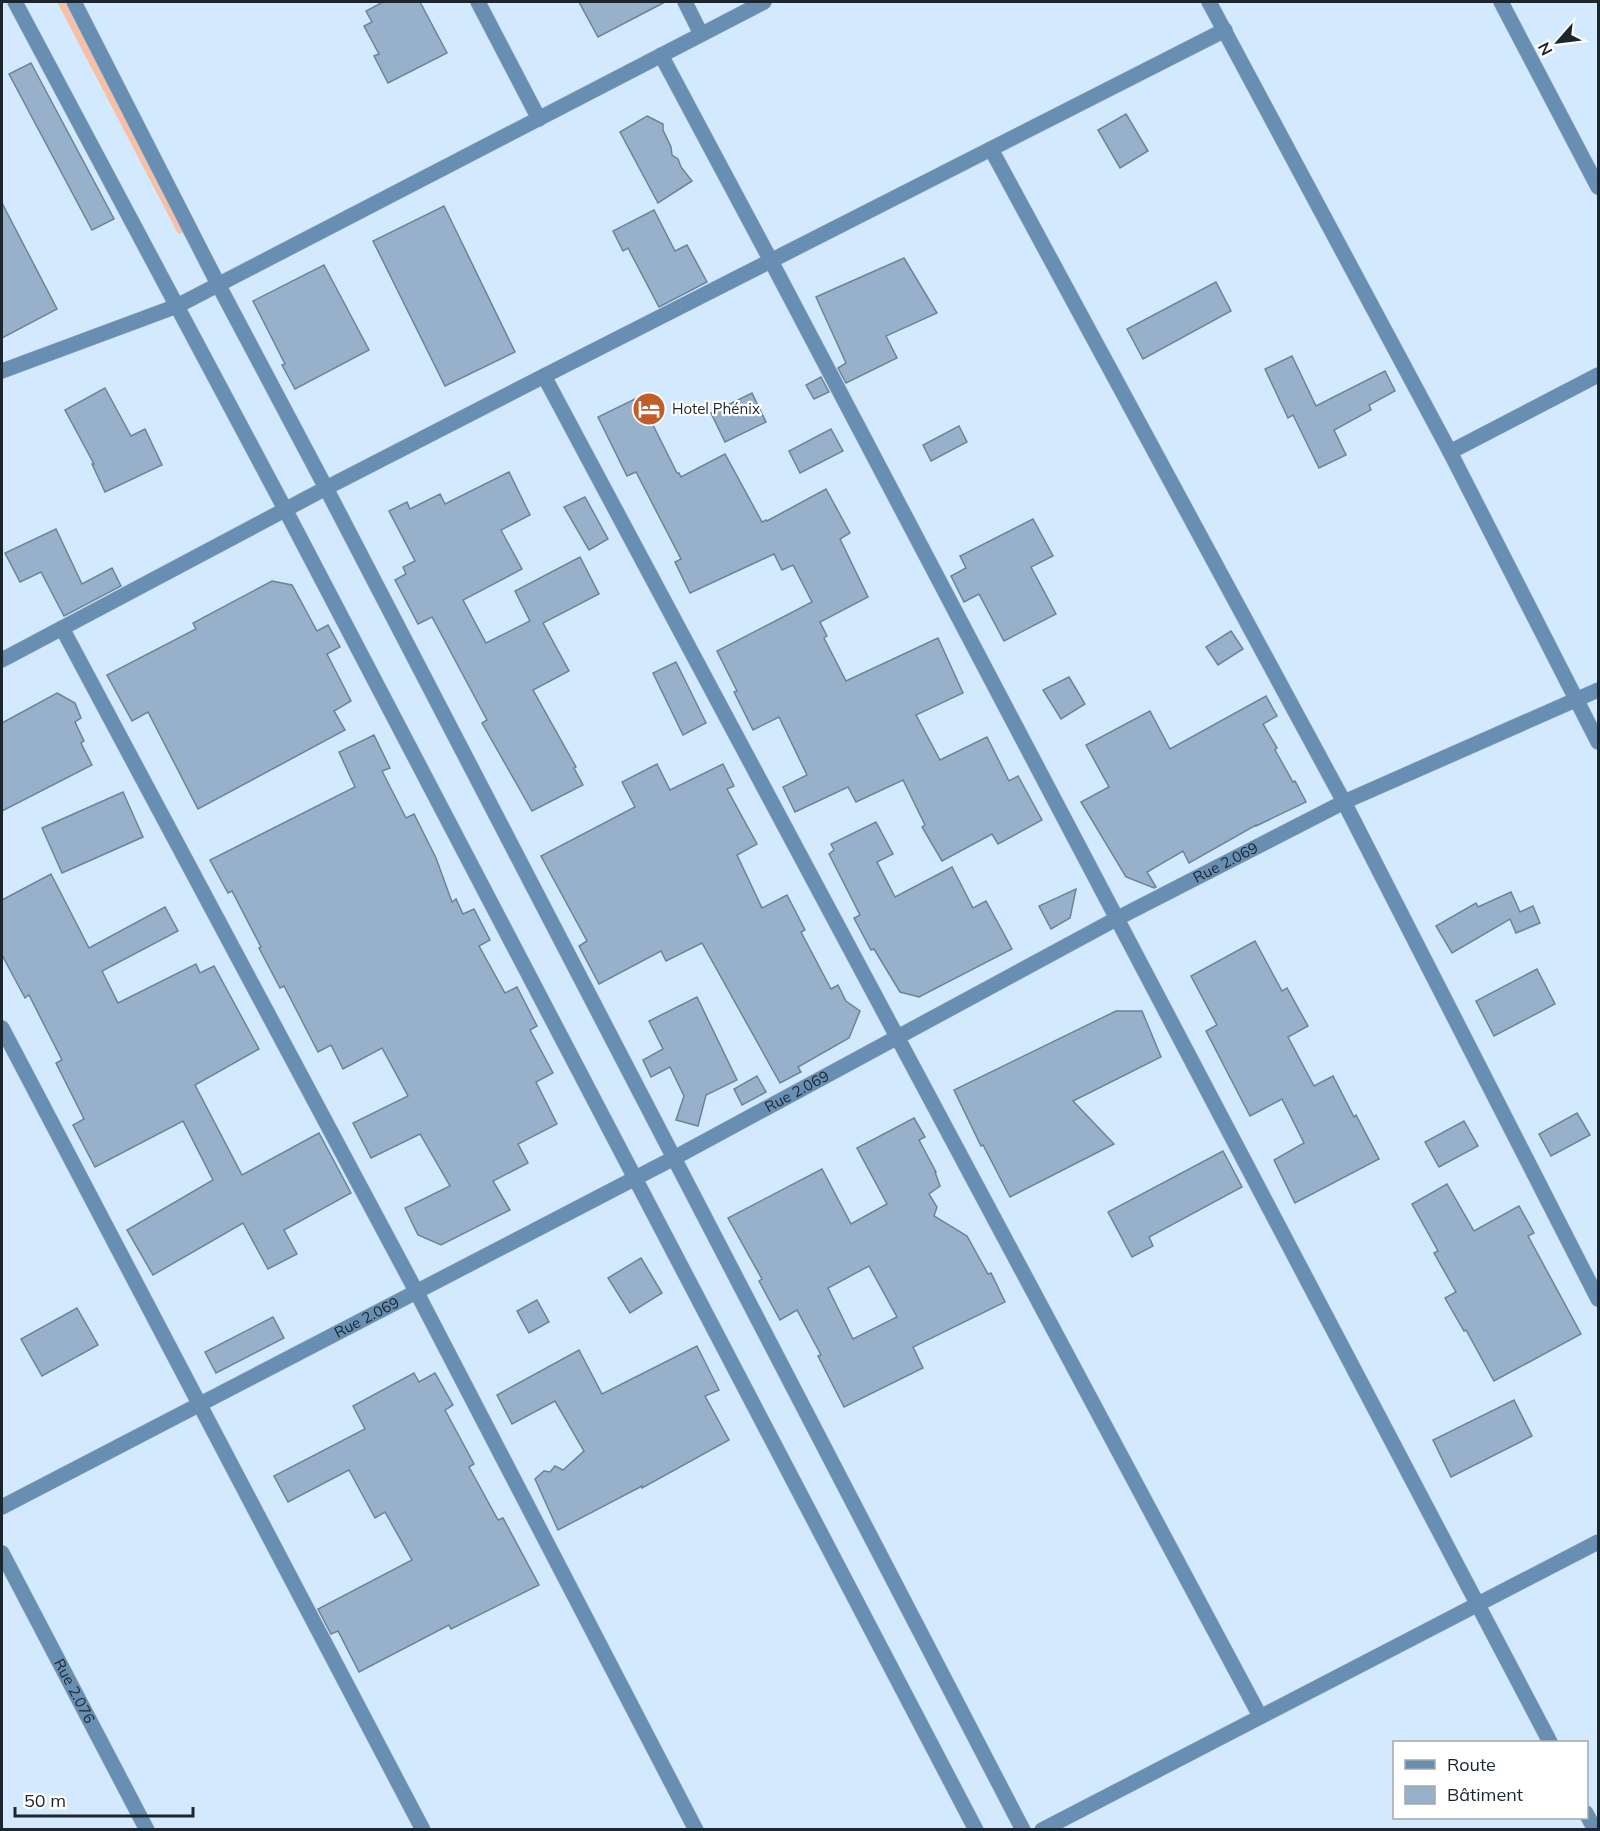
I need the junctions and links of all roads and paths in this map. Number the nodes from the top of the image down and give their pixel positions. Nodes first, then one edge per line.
1 (15, 2) edge
2 (74, 2) edge
3 (478, 2) edge
4 (685, 2) edge
5 (764, 2) edge
6 (1209, 2) edge
7 (1501, 2) edge
8 (1225, 30) junction
9 (701, 34) junction
10 (661, 55) junction
11 (539, 119) junction
12 (992, 149) junction
13 (1599, 187) edge
14 (771, 261) junction
15 (219, 286) junction
16 (177, 306) junction
17 (2, 371) edge
18 (1599, 375) edge
19 (544, 376) junction
20 (1450, 452) junction
21 (326, 488) junction
22 (286, 511) junction
23 (62, 628) junction
24 (2, 660) edge
25 (1599, 690) edge
26 (1577, 700) junction
27 (1599, 742) edge
28 (1344, 802) junction
29 (1116, 919) junction
30 (2, 1028) edge
31 (897, 1037) junction
32 (674, 1158) junction
33 (634, 1178) junction
34 (416, 1291) junction
35 (1599, 1299) edge
36 (199, 1404) junction
37 (2, 1507) edge
38 (1599, 1542) edge
39 (2, 1553) edge
40 (1477, 1604) junction
41 (1260, 1716) junction
42 (1549, 1741) edge
43 (147, 1830) edge
44 (423, 1830) edge
45 (696, 1830) edge
46 (975, 1830) edge
47 (1023, 1830) edge
48 (1042, 1830) edge

1 - 16 street
2 - 15 street
3 - 11 street
4 - 9 street
5 - 9 street
6 - 8 street
7 - 13 street
8 - 12 street
8 - 20 street
9 - 10 street
10 - 11 street
10 - 14 street
11 - 15 street
12 - 14 street
12 - 28 street
14 - 19 street
14 - 29 street
15 - 16 street
15 - 21 street
16 - 17 street
16 - 22 street
18 - 20 street
19 - 21 street
19 - 31 street
20 - 26 street
21 - 22 street
21 - 32 street
22 - 23 street
22 - 33 street
23 - 24 street
23 - 34 street
25 - 26 street, Rue 2.069
26 - 27 street
26 - 28 street, Rue 2.069
28 - 29 street, Rue 2.069
28 - 35 street
29 - 31 street, Rue 2.069
29 - 40 street
30 - 36 street
31 - 32 street, Rue 2.069
31 - 41 street
32 - 33 street, Rue 2.069
32 - 47 street
33 - 34 street, Rue 2.069
33 - 46 street
34 - 36 street, Rue 2.069
34 - 45 street
36 - 37 street, Rue 2.069
36 - 44 street
38 - 40 street
39 - 43 street, Rue 2.076
40 - 41 street
40 - 42 street
41 - 48 street

